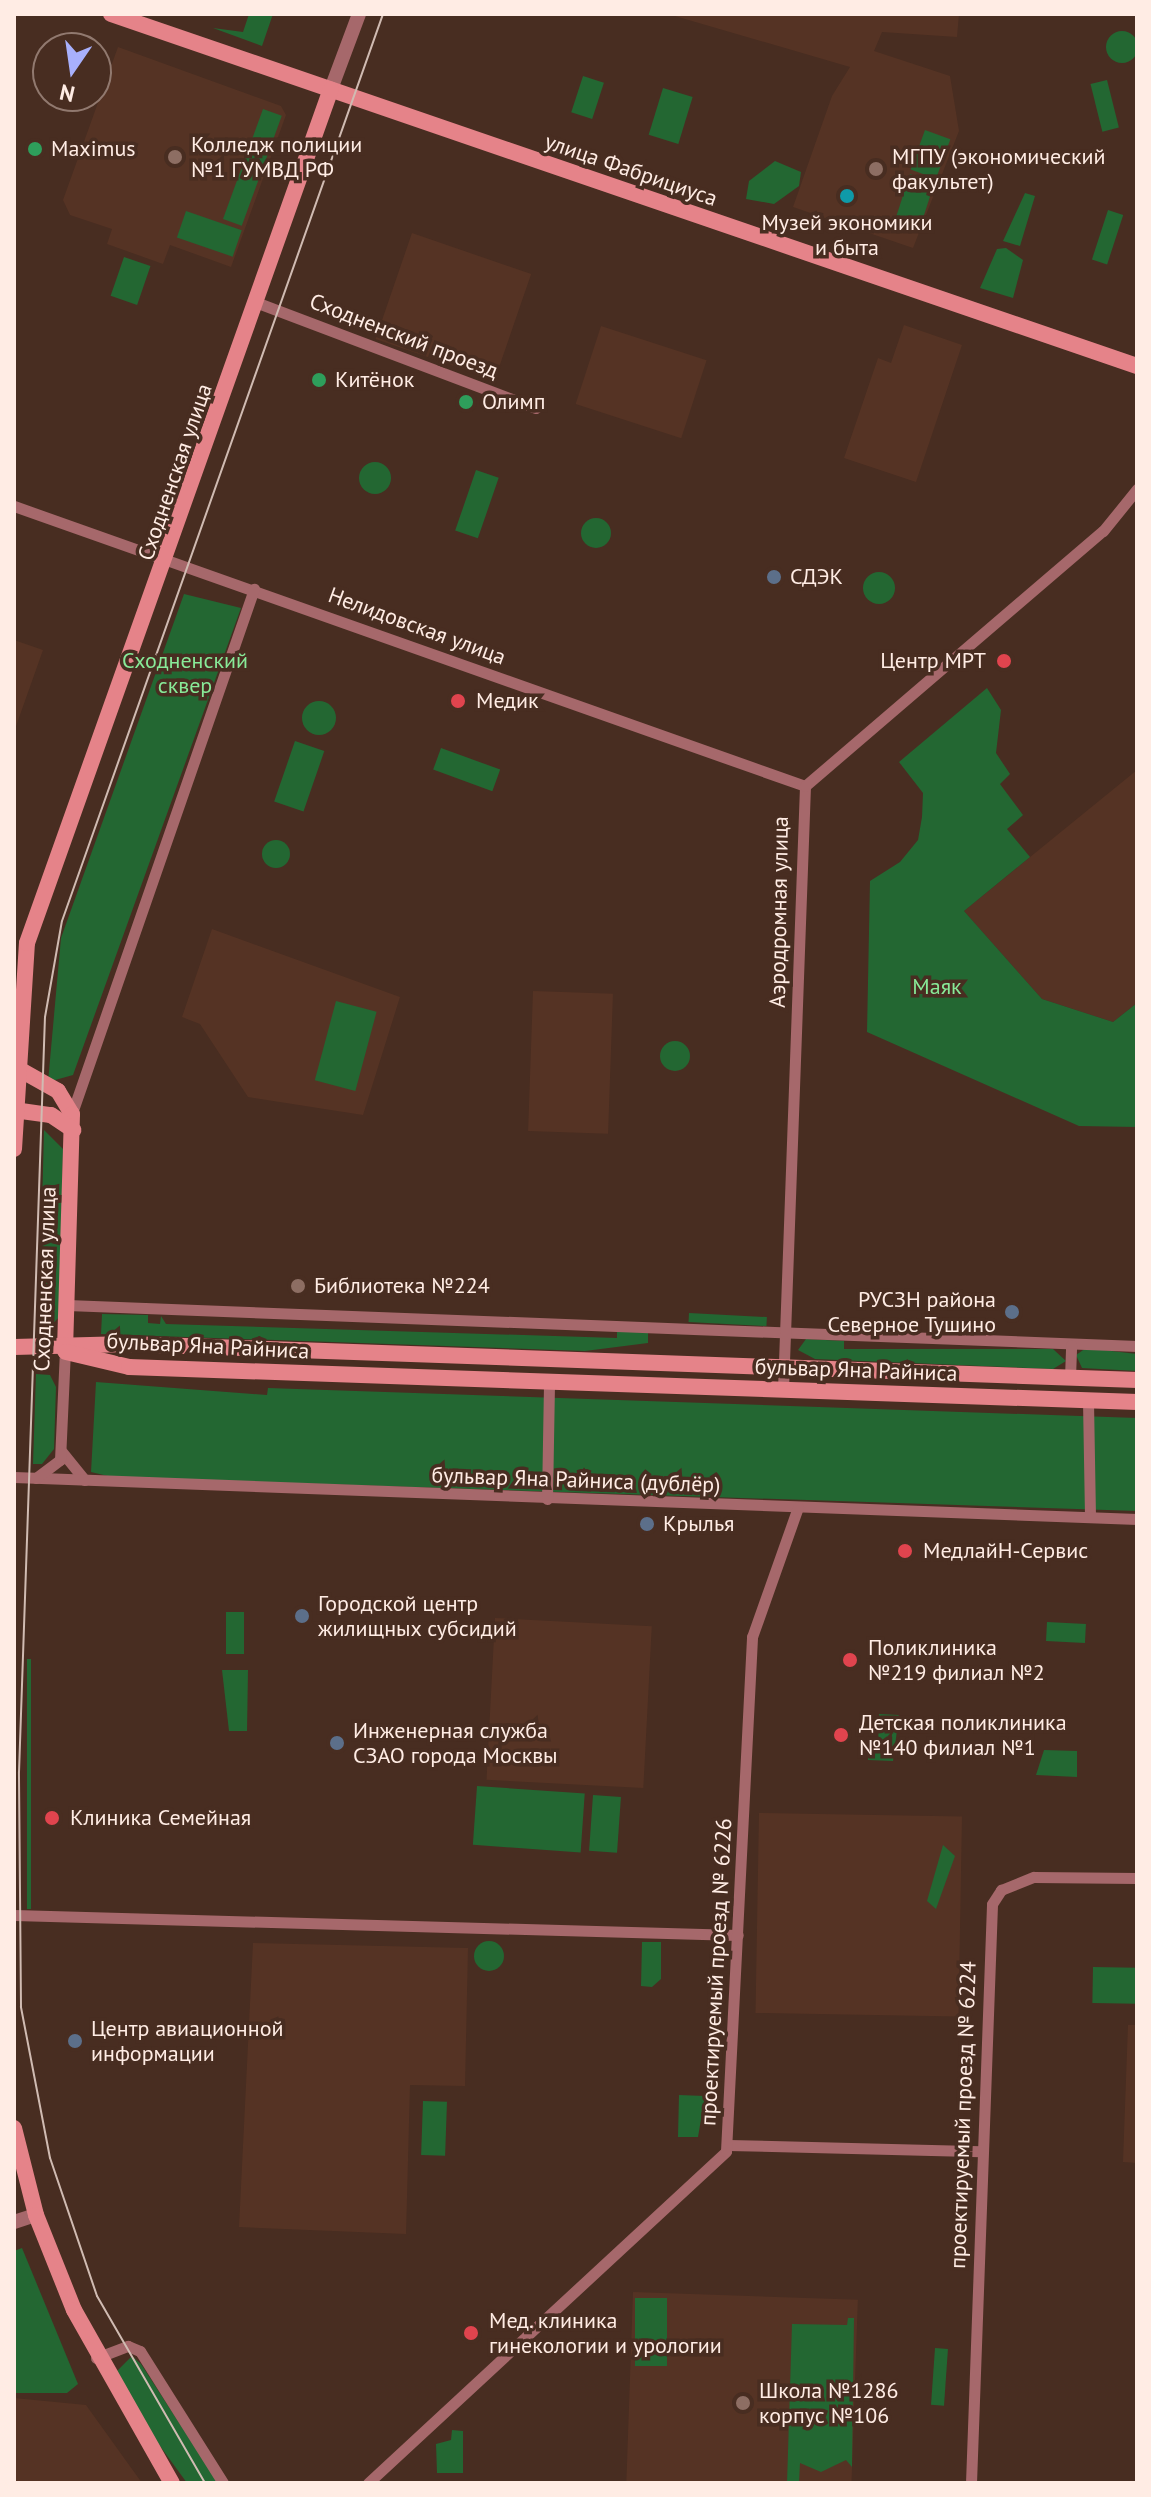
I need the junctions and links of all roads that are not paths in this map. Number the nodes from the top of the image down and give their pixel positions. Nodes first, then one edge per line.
1 (111, 14) edge
2 (359, 14) edge
3 (331, 89) junction
4 (258, 303) junction
5 (1137, 366) edge
6 (536, 408) dead end
7 (1137, 489) edge
8 (14, 506) edge
9 (168, 561) junction
10 (254, 589) junction
11 (805, 786) junction
12 (27, 943) junction
13 (14, 968) edge
14 (17, 1068) junction
15 (15, 1110) edge
16 (72, 1122) junction
17 (14, 1149) edge
18 (67, 1305) junction
19 (785, 1332) junction
20 (1071, 1345) junction
21 (1137, 1346) edge
22 (14, 1347) edge
23 (65, 1351) junction
24 (784, 1369) junction
25 (1070, 1378) junction
26 (1137, 1380) edge
27 (549, 1382) junction
28 (783, 1389) junction
29 (1088, 1401) junction
30 (1137, 1402) edge
31 (61, 1447) junction
32 (14, 1477) edge
33 (35, 1478) junction
34 (88, 1482) junction
35 (547, 1499) junction
36 (798, 1507) junction
37 (1090, 1517) junction
38 (1137, 1519) edge
39 (1137, 1878) edge
40 (14, 1915) edge
41 (738, 1935) junction
42 (14, 2128) edge
43 (728, 2145) junction
44 (981, 2151) junction
45 (36, 2215) junction
46 (14, 2222) edge
47 (96, 2358) junction
48 (172, 2483) edge
49 (223, 2483) edge
50 (368, 2483) edge
51 (971, 2483) edge

1 - 3 main road, улица Фабрициуса
2 - 3 street, Сходненская улица
3 - 4 main road, Сходненская улица
3 - 5 main road, улица Фабрициуса
4 - 6 street, Сходненский проезд
4 - 9 main road, Сходненская улица
7 - 11 street, Аэродромная улица
8 - 9 street, Нелидовская улица
9 - 10 street, Нелидовская улица
9 - 12 main road, Сходненская улица
10 - 11 street, Нелидовская улица
10 - 16 street
11 - 19 street, Аэродромная улица
12 - 13 main road, Сходненская улица
12 - 14 main road, Сходненская улица
14 - 15 main road, Сходненская улица
14 - 16 main road
15 - 16 main road
15 - 17 main road, Сходненская улица
16 - 18 main road, Сходненская улица
18 - 19 street
18 - 23 main road, Сходненская улица
19 - 20 street
19 - 24 street, Аэродромная улица
20 - 21 street
20 - 25 street
22 - 23 main road
23 - 24 main road, бульвар Яна Райниса
23 - 27 main road, бульвар Яна Райниса
23 - 31 street, Сходненская улица
24 - 25 main road, бульвар Яна Райниса
24 - 28 street, Аэродромная улица
25 - 26 main road, бульвар Яна Райниса
27 - 28 main road, бульвар Яна Райниса
27 - 35 street
28 - 29 main road, бульвар Яна Райниса
29 - 30 main road, бульвар Яна Райниса
29 - 37 street
31 - 33 street
31 - 34 street
32 - 33 street, бульвар Яна Райниса (дублёр)
33 - 34 street, бульвар Яна Райниса (дублёр)
34 - 35 street, бульвар Яна Райниса (дублёр)
35 - 36 street, бульвар Яна Райниса (дублёр)
36 - 37 street, бульвар Яна Райниса (дублёр)
36 - 41 street, проектируемый проезд № 6226
37 - 38 street, бульвар Яна Райниса (дублёр)
39 - 44 street, проектируемый проезд № 6224
40 - 41 street
41 - 43 street, проектируемый проезд № 6226
42 - 45 main road
43 - 44 street
43 - 50 street, проектируемый проезд № 6226
44 - 51 street, проектируемый проезд № 6224
45 - 46 street
45 - 47 main road
47 - 48 main road
47 - 49 street

